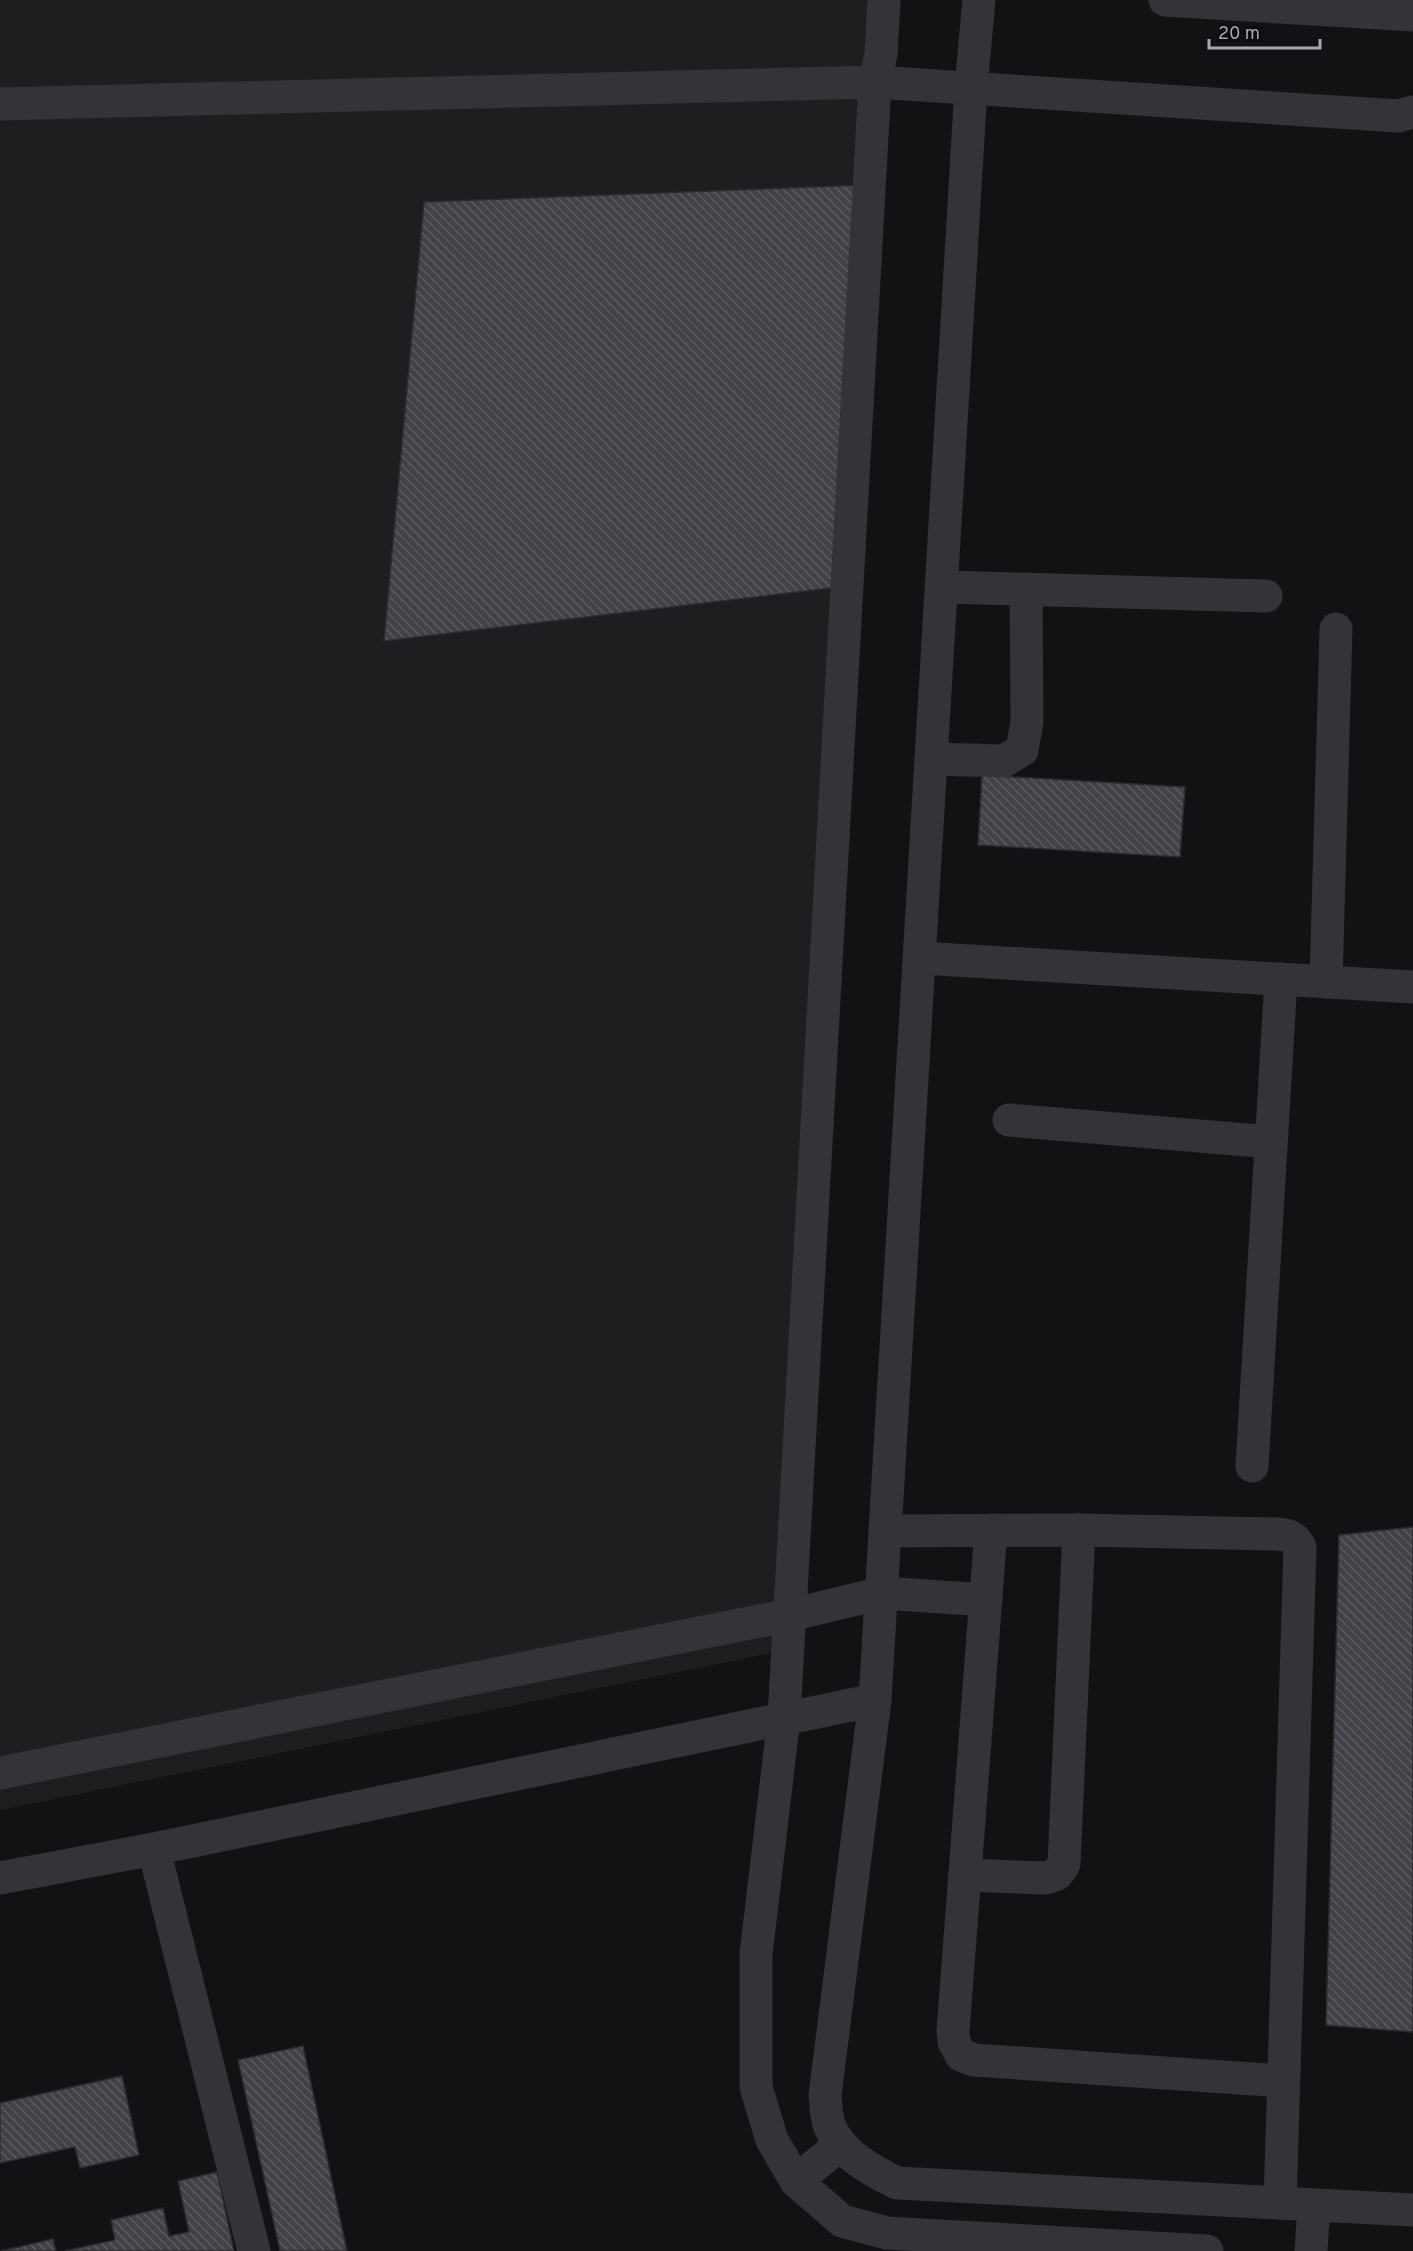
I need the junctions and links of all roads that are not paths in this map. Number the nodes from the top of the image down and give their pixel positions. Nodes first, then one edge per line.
1 (885, 0) edge
2 (979, 0) edge
3 (1165, 0) edge
4 (1413, 15) edge
5 (875, 82) junction
6 (971, 87) junction
7 (0, 104) edge
8 (1413, 112) edge
9 (942, 587) junction
10 (1026, 589) junction
11 (1266, 596) dead end
12 (1336, 628) dead end
13 (932, 759) junction
14 (920, 958) junction
15 (1281, 979) junction
16 (1326, 982) junction
17 (1413, 987) edge
18 (1009, 1120) dead end
19 (1271, 1142) junction
20 (1252, 1466) dead end
21 (990, 1530) junction
22 (1079, 1530) junction
23 (885, 1531) junction
24 (882, 1593) junction
25 (986, 1599) junction
26 (790, 1615) junction
27 (875, 1700) junction
28 (784, 1718) junction
29 (0, 1773) edge
30 (154, 1849) junction
31 (965, 1875) junction
32 (0, 1878) edge
33 (1283, 2081) junction
34 (840, 2145) junction
35 (796, 2181) junction
36 (1280, 2204) junction
37 (1314, 2205) junction
38 (1413, 2210) edge
39 (254, 2251) edge
40 (1207, 2251) edge
41 (1311, 2251) edge

1 - 5 street
2 - 6 street
3 - 4 street
5 - 6 street
5 - 7 street
5 - 26 street
6 - 8 street
6 - 9 street
9 - 10 street
9 - 13 street
10 - 11 street
10 - 13 street
12 - 16 street
13 - 14 street
14 - 15 street
14 - 23 street
15 - 16 street
15 - 19 street
16 - 17 street
18 - 19 street
19 - 20 street
21 - 22 street
21 - 23 street
21 - 25 street
22 - 31 street
22 - 33 street
23 - 24 street
24 - 25 street
24 - 26 street
24 - 27 street
25 - 31 street
26 - 28 street
26 - 29 street
27 - 28 street
27 - 34 street
28 - 30 street
28 - 35 street
30 - 32 street
30 - 39 street
31 - 33 street
33 - 36 street
34 - 35 street
34 - 36 street
35 - 40 street
36 - 37 street
37 - 38 street
37 - 41 street

